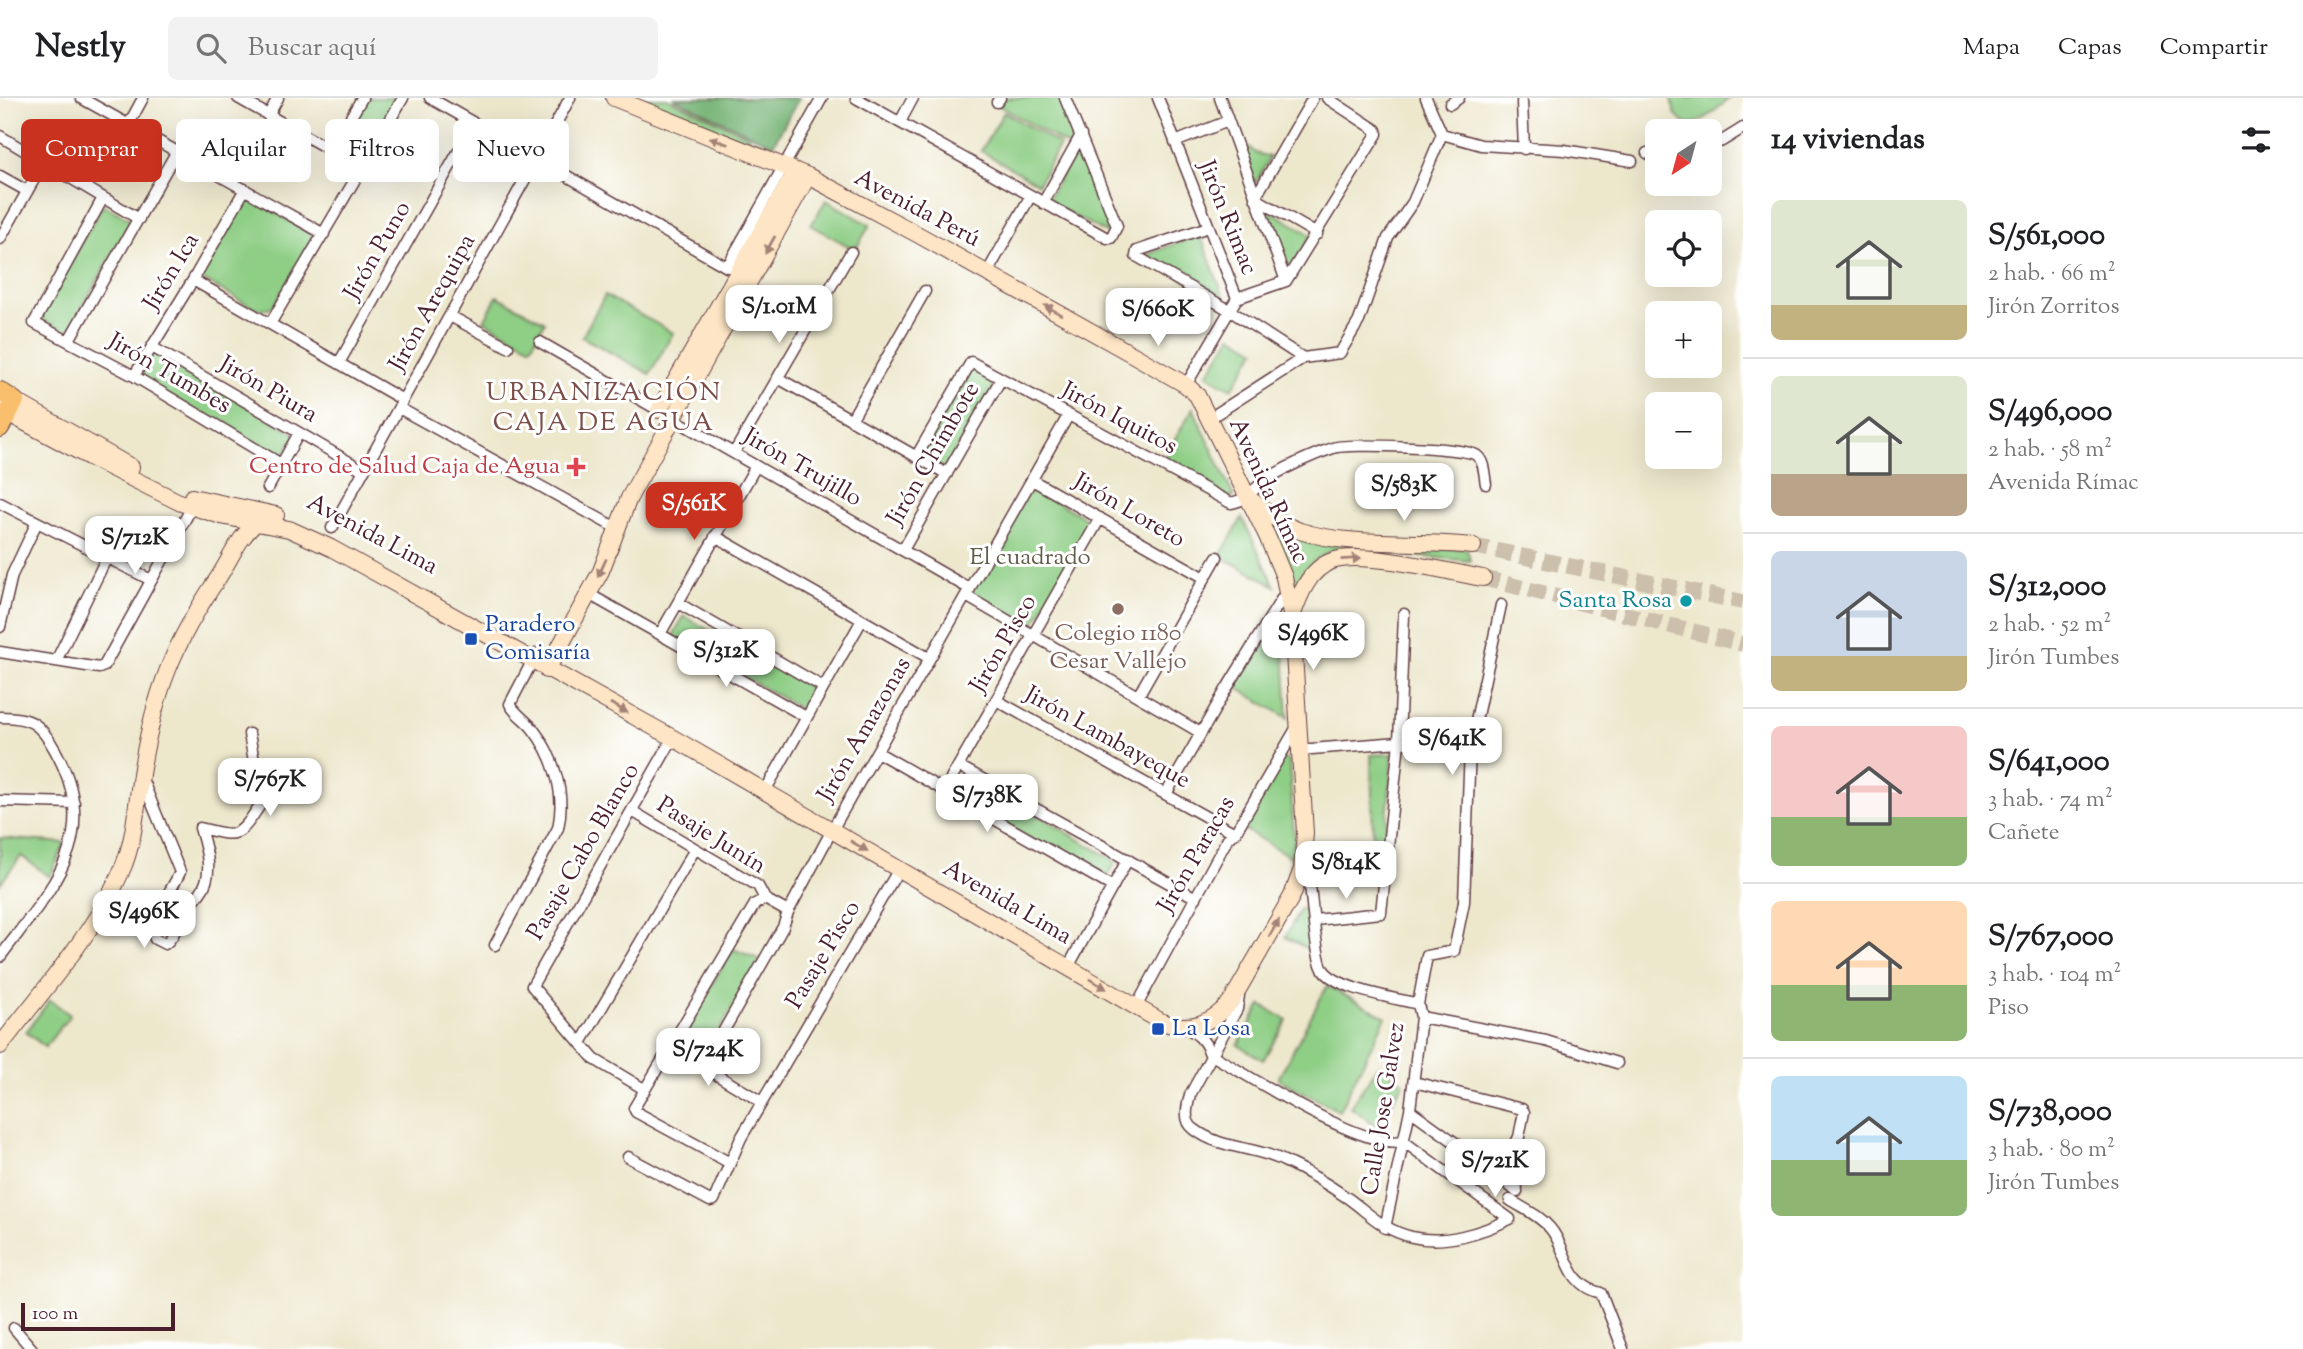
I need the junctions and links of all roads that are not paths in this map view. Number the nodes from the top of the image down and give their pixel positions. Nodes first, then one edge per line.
1 (143, 98) edge
2 (238, 98) edge
3 (278, 98) edge
4 (362, 98) edge
5 (403, 98) edge
6 (430, 98) edge
7 (570, 98) edge
8 (614, 98) edge
9 (822, 98) edge
10 (856, 98) edge
11 (913, 98) edge
12 (1065, 98) edge
13 (1157, 98) edge
14 (1220, 98) edge
15 (1313, 98) edge
16 (1327, 98) edge
17 (1426, 98) edge
18 (88, 100) edge
19 (1522, 102) dead end
20 (268, 116) junction
21 (120, 119) edge
22 (132, 119) edge
23 (350, 119) edge
24 (391, 119) edge
25 (466, 119) edge
26 (558, 119) edge
27 (1228, 121) junction
28 (900, 122) junction
29 (1743, 128) edge
30 (1442, 134) junction
31 (1081, 135) junction
32 (0, 136) edge
33 (1722, 140) edge
34 (1175, 142) junction
35 (21, 148) edge
36 (325, 148) edge
37 (1524, 149) junction
38 (176, 153) edge
39 (453, 161) edge
40 (1632, 161) dead end
41 (796, 171) junction
42 (0, 176) edge
43 (569, 176) edge
44 (32, 182) edge
45 (77, 182) edge
46 (234, 182) edge
47 (354, 182) edge
48 (524, 182) edge
49 (245, 188) junction
50 (27, 191) junction
51 (1030, 197) junction
52 (103, 198) junction
53 (1255, 198) junction
54 (1043, 203) junction
55 (139, 219) junction
56 (1208, 227) junction
57 (324, 234) junction
58 (1317, 234) junction
59 (0, 239) edge
60 (851, 252) dead end
61 (987, 273) junction
62 (194, 280) junction
63 (1286, 281) junction
64 (925, 291) dead end
65 (1237, 298) junction
66 (1229, 310) junction
67 (450, 316) junction
68 (270, 324) junction
69 (69, 340) junction
70 (540, 342) dead end
71 (152, 347) junction
72 (508, 347) dead end
73 (1303, 358) junction
74 (339, 363) junction
75 (134, 376) junction
76 (778, 378) junction
77 (1001, 379) junction
78 (1186, 385) junction
79 (401, 404) junction
80 (4, 408) edge
81 (666, 414) junction
82 (1068, 416) junction
83 (1210, 418) junction
84 (852, 420) junction
85 (299, 433) junction
86 (734, 453) junction
87 (916, 457) junction
88 (281, 464) junction
89 (756, 466) junction
90 (363, 470) junction
91 (947, 474) junction
92 (1032, 480) junction
93 (1486, 485) dead end
94 (268, 488) dead end
95 (1249, 498) junction
96 (0, 503) edge
97 (192, 507) junction
98 (221, 510) junction
99 (1100, 518) junction
100 (37, 522) junction
101 (257, 522) junction
102 (332, 528) dead end
103 (618, 530) junction
104 (715, 537) junction
105 (1473, 546) tunnel mouth
106 (235, 547) junction
107 (903, 550) junction
108 (107, 557) junction
109 (1217, 557) dead end
110 (1205, 578) junction
111 (1483, 578) tunnel mouth
112 (151, 580) junction
113 (1287, 590) junction
114 (968, 592) junction
115 (594, 597) dead end
116 (678, 603) junction
117 (1501, 605) dead end
118 (1404, 614) dead end
119 (862, 620) junction
120 (1292, 620) junction
121 (0, 627) edge
122 (660, 634) junction
123 (1034, 636) junction
124 (0, 652) edge
125 (534, 657) junction
126 (929, 658) junction
127 (56, 661) junction
128 (553, 669) junction
129 (823, 687) junction
130 (1138, 696) junction
131 (996, 700) junction
132 (806, 716) junction
133 (0, 717) edge
134 (1297, 727) junction
135 (1201, 733) junction
136 (249, 734) dead end
137 (673, 738) junction
138 (1399, 742) junction
139 (1470, 748) junction
140 (1299, 750) junction
141 (877, 752) junction
142 (959, 766) junction
143 (141, 776) junction
144 (765, 791) junction
145 (944, 792) junction
146 (1166, 794) junction
147 (0, 801) edge
148 (74, 803) junction
149 (632, 811) junction
150 (832, 830) junction
151 (1235, 833) junction
152 (695, 849) junction
153 (1128, 859) junction
154 (899, 869) junction
155 (1302, 869) junction
156 (1113, 887) junction
157 (1292, 896) junction
158 (1195, 898) junction
159 (765, 899) junction
160 (1312, 901) junction
161 (788, 912) junction
162 (1315, 920) junction
163 (495, 945) dead end
164 (0, 957) edge
165 (1068, 967) junction
166 (1241, 985) junction
167 (1418, 1004) junction
168 (1136, 1007) junction
169 (1421, 1017) junction
170 (1185, 1027) junction
171 (581, 1043) junction
172 (0, 1046) edge
173 (670, 1047) junction
174 (1210, 1054) junction
175 (1617, 1063) dead end
176 (704, 1067) junction
177 (1414, 1082) junction
178 (644, 1089) junction
179 (762, 1102) junction
180 (1410, 1110) junction
181 (1403, 1141) junction
182 (628, 1157) dead end
183 (730, 1163) junction
184 (1513, 1196) junction
185 (1510, 1219) junction
186 (1385, 1228) junction
187 (14, 1328) dead end
188 (32, 1349) edge
189 (1623, 1349) edge

1 - 22 street
2 - 20 street
3 - 20 street
4 - 23 street
5 - 24 street
6 - 25 street
7 - 26 street, Jirón Arequipa
41 -> 8 main road, Avenida Perú
9 - 41 street
10 - 28 street
11 - 28 street
12 - 31 street
13 - 34 street, Jirón Rimac
14 - 27 street
15 - 53 street
16 - 58 street
17 - 30 street
18 - 21 street
19 - 37 street
20 - 36 street
27 - 34 street
27 - 53 street
28 - 51 street
29 - 33 street
30 - 37 street
30 - 73 street
31 - 54 street
31 - 54 street
32 - 35 street
34 - 56 street, Jirón Rimac
37 - 40 street
38 - 55 street
39 - 74 street, Jirón Puno
41 - 43 street
41 - 61 main road, Avenida Perú
41 - 81 main road
42 - 50 street
44 - 50 street
45 - 52 street
46 - 49 street
47 - 57 street
48 - 67 street, Jirón Arequipa
49 - 57 street
49 - 62 street, Jirón Ica
50 - 59 street
51 - 54 street
51 - 61 street
52 - 55 street
52 - 69 street, Jirón Tumbes
53 - 58 street
53 - 63 street
55 - 69 street
56 - 65 street, Jirón Rimac
56 - 66 street
57 - 68 street
58 - 63 street
60 - 76 street
78 -> 61 main road, Avenida Perú
62 - 68 street
62 - 71 street, Jirón Ica
63 - 65 street
64 - 84 street
65 - 66 street, Jirón Rimac
66 - 73 street
66 - 78 street, Jirón Rimac
67 - 72 street
67 - 79 street, Jirón Arequipa
68 - 74 street
69 - 75 street, Jirón Tumbes
70 - 81 street, Jirón Trujillo
71 - 75 street, Jirón Ica
71 - 85 street, Jirón Piura
73 - 83 street
74 - 79 street
75 - 88 street, Jirón Tumbes
76 - 84 street
76 - 86 street
77 - 82 street, Jirón Iquitos
77 - 87 street, Jirón Iquitos
77 - 91 street, Jirón Chimbote
78 - 83 main road, Avenida Rímac
79 - 90 street, Jirón Arequipa
79 - 103 street
80 - 97 main road, Avenida Lima
80 - 98 main road, Avenida Lima
81 - 86 street, Jirón Trujillo
81 - 103 main road
82 - 92 street, Jirón Amazonas
82 - 95 street, Jirón Iquitos
83 - 95 main road, Avenida Rímac
84 - 87 street
85 - 88 street
85 - 90 street, Jirón Piura
86 - 89 street, Jirón Trujillo
87 - 91 street
88 - 94 street
89 - 104 street
89 - 107 street, Jirón Trujillo
90 - 102 street, Jirón Arequipa
91 - 107 street, Jirón Chimbote
92 - 99 street, Jirón Loreto
92 - 114 street, Jirón Amazonas
93 - 95 street
95 - 105 main road
95 - 113 main road, Avenida Rímac
96 - 100 street
97 - 98 main road, Avenida Lima
97 - 112 street
98 - 101 main road, Avenida Lima
98 - 106 main road
98 - 125 main road, Avenida Lima
99 - 110 street, Jirón Loreto
99 - 123 street, Jirón Pisco
100 - 108 street
100 - 121 street
101 - 106 main road
101 - 125 main road, Avenida Lima
103 -> 128 main road
104 - 116 street
104 - 119 street
106 - 143 main road
107 - 114 street, Jirón Trujillo
108 - 112 street
108 - 127 street
109 - 110 street
110 - 130 street
120 -> 111 main road
112 - 127 street
113 - 120 main road, Avenida Rímac
113 - 135 street
114 - 123 street, Jirón Trujillo
114 - 126 street, Jirón Amazonas
115 - 122 street
116 - 122 street
116 - 129 street
117 - 139 street
118 - 138 street
119 - 126 street
119 - 129 street
120 - 134 main road, Avenida Rímac
122 - 132 street
123 - 130 street, Jirón Trujillo
123 - 131 street, Jirón Pisco
124 - 127 street
125 - 128 main road, Avenida Lima
125 - 163 street
126 - 141 street, Jirón Amazonas
128 -> 137 main road, Avenida Lima
129 - 132 street
130 - 135 street, Jirón Trujillo
131 - 142 street, Jirón Pisco
131 - 146 street, Jirón Lambayeque
132 - 144 street
133 - 148 street
134 - 140 main road, Avenida Rímac
134 - 151 street, Jirón Paracas
135 - 146 street
136 - 143 street
137 - 144 main road, Avenida Lima
137 - 149 street, Pasaje Cabo Blanco
138 - 139 street
138 - 140 street
138 - 162 street
139 - 167 street, Calle Jose Galvez
140 - 155 main road, Avenida Rímac
141 - 145 street
141 - 150 street, Jirón Amazonas
142 - 145 street, Jirón Pisco
142 - 153 street
143 - 172 main road
144 - 150 main road, Avenida Lima
145 - 156 street
146 - 151 street, Jirón Lambayeque
147 - 148 street
148 - 164 street
149 - 152 street, Pasaje Junín
149 - 171 street, Pasaje Cabo Blanco
150 -> 154 main road, Avenida Lima
150 - 161 street, Jirón Amazonas
151 - 158 street, Jirón Paracas
152 - 159 street, Pasaje Junín
152 - 171 street
153 - 156 street
153 - 158 street
154 - 165 main road, Avenida Lima
154 - 179 street, Pasaje Pisco
155 - 157 main road, Avenida Rímac
155 - 160 street
156 - 165 street
157 - 160 street
166 -> 157 main road, Avenida Rímac
158 - 168 street, Jirón Paracas
159 - 161 street, Pasaje Junín
159 - 173 street
160 - 162 street
161 - 176 street, Jirón Amazonas
162 - 167 street
165 -> 168 main road, Avenida Lima
166 - 170 main road
166 - 174 street
167 - 169 street, Calle Jose Galvez
168 - 170 main road, Avenida Lima
169 - 175 street
169 - 177 street, Calle Jose Galvez
170 - 174 street
171 - 178 street
173 - 176 street
173 - 178 street
174 - 181 street
174 - 186 street
176 - 179 street
177 - 180 street, Calle Jose Galvez
177 - 184 street
178 - 183 street
179 - 183 street, Pasaje Pisco
180 - 181 street, Calle Jose Galvez
180 - 184 street
181 - 185 street
181 - 186 street, Calle Jose Galvez
182 - 183 street, Pasaje Pisco
184 - 185 street
184 - 189 street
185 - 186 street
187 - 188 street

